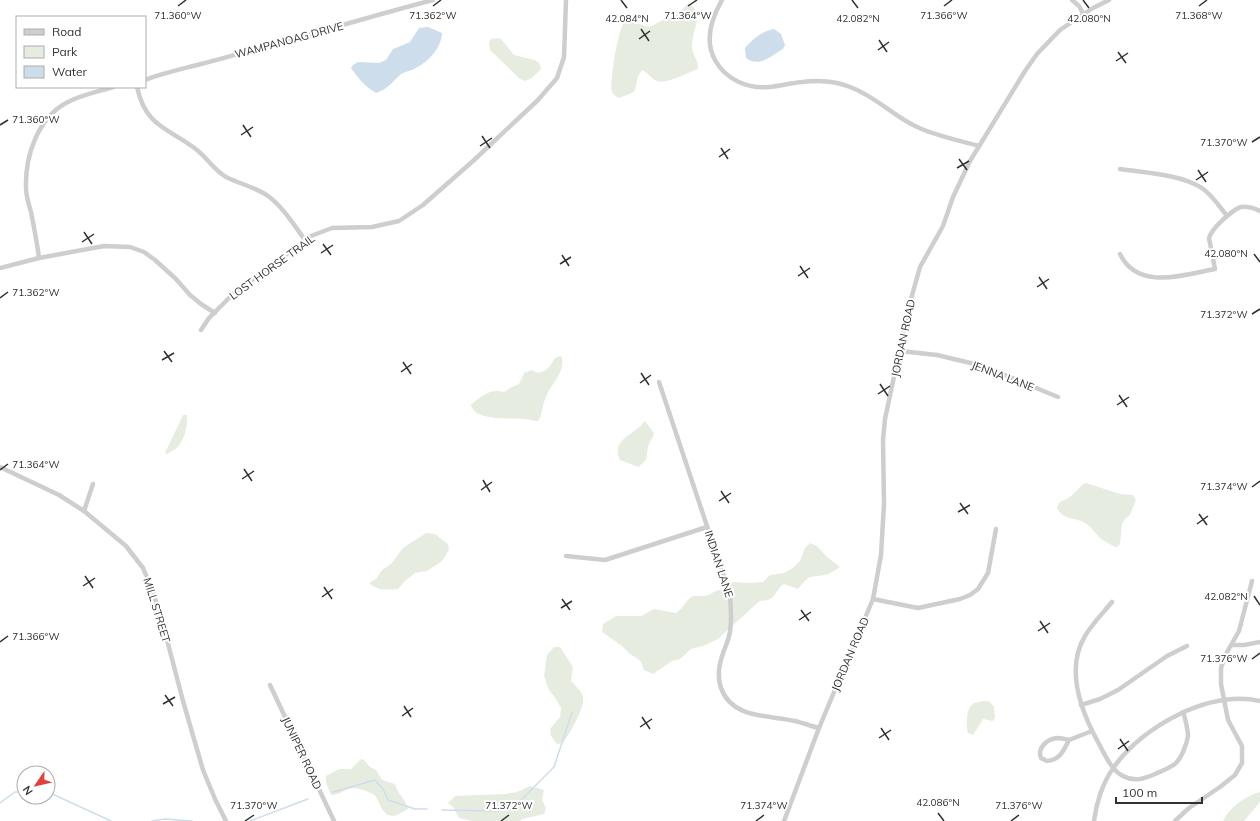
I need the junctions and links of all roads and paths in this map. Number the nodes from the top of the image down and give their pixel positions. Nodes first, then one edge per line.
1 (434, 0) edge
2 (566, 0) edge
3 (1072, 0) edge
4 (1109, 0) edge
5 (719, 1) edge
6 (1084, 15) junction
7 (146, 80) edge
8 (109, 88) edge
9 (137, 88) edge
10 (979, 146) junction
11 (1120, 169) dead end
12 (1260, 211) edge
13 (1228, 216) junction
14 (305, 240) junction
15 (1120, 254) dead end
16 (39, 258) junction
17 (0, 268) edge
18 (215, 313) junction
19 (201, 330) dead end
20 (900, 351) junction
21 (659, 382) dead end
22 (1058, 397) dead end
23 (0, 467) edge
24 (93, 484) dead end
25 (84, 511) junction
26 (707, 527) junction
27 (996, 529) dead end
28 (566, 556) dead end
29 (1252, 581) dead end
30 (873, 599) junction
31 (1112, 602) dead end
32 (1260, 642) edge
33 (1232, 644) junction
34 (1187, 646) dead end
35 (270, 685) dead end
36 (1225, 700) junction
37 (1260, 701) edge
38 (1081, 705) junction
39 (1183, 712) junction
40 (819, 728) junction
41 (1092, 731) junction
42 (1069, 740) junction
43 (1113, 767) junction
44 (226, 821) edge
45 (334, 821) edge
46 (784, 821) edge
47 (1094, 821) edge
48 (1175, 821) edge

1 - 7 street, WAMPANOAG DRIVE
2 - 14 street, LOST HORSE TRAIL
3 - 6 street
4 - 6 street, JORDAN ROAD
5 - 10 street
6 - 10 street, JORDAN ROAD
8 - 16 street
9 - 14 street
10 - 20 street, JORDAN ROAD
11 - 13 street
12 - 13 street
13 - 15 street
14 - 18 street, LOST HORSE TRAIL
16 - 17 street
16 - 18 street
18 - 19 street, LOST HORSE TRAIL
20 - 22 street, JENNA LANE
20 - 30 street, JORDAN ROAD
21 - 26 street, INDIAN LANE
23 - 25 street, MILL STREET
24 - 25 street
25 - 44 street, MILL STREET
26 - 28 street
26 - 40 street, INDIAN LANE
27 - 30 street
29 - 33 street
30 - 40 street, JORDAN ROAD
31 - 38 street
32 - 33 street
33 - 36 street
34 - 38 street
35 - 45 street, JUNIPER ROAD
36 - 37 street
36 - 39 street
36 - 48 street
38 - 41 street
39 - 43 street
39 - 43 street
40 - 46 street, JORDAN ROAD
41 - 42 street
41 - 43 street
42 - 42 street
43 - 47 street

